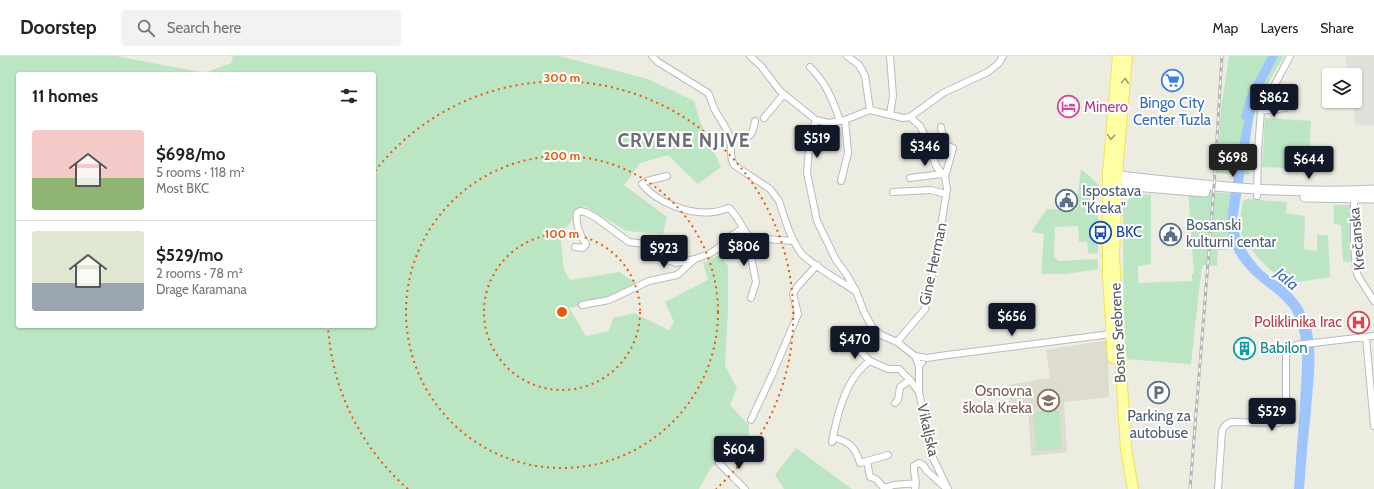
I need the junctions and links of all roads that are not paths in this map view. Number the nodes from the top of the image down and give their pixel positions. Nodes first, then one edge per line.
1 (652, 56) edge
2 (750, 56) edge
3 (847, 56) edge
4 (890, 56) edge
5 (1003, 56) edge
6 (1118, 56) edge
7 (1127, 56) edge
8 (1290, 56) edge
9 (810, 67) dead end
10 (784, 94) junction
11 (1285, 108) dead end
12 (870, 110) junction
13 (1261, 111) junction
14 (890, 114) junction
15 (910, 117) junction
16 (764, 118) dead end
17 (816, 120) junction
18 (755, 121) dead end
19 (842, 121) junction
20 (941, 127) dead end
21 (731, 140) junction
22 (943, 175) junction
23 (667, 176) dead end
24 (910, 178) dead end
25 (1113, 180) junction
26 (841, 181) dead end
27 (1374, 190) edge
28 (893, 192) dead end
29 (1257, 192) junction
30 (946, 194) junction
31 (1354, 194) junction
32 (1374, 198) edge
33 (743, 228) junction
34 (750, 238) junction
35 (794, 241) junction
36 (575, 247) dead end
37 (695, 259) junction
38 (816, 266) junction
39 (856, 292) junction
40 (751, 298) dead end
41 (1374, 301) edge
42 (582, 305) dead end
43 (1111, 334) junction
44 (845, 336) dead end
45 (1374, 336) edge
46 (1366, 337) junction
47 (897, 342) junction
48 (915, 356) junction
49 (927, 358) junction
50 (870, 361) junction
51 (919, 366) junction
52 (910, 380) junction
53 (919, 392) junction
54 (895, 403) dead end
55 (751, 420) dead end
56 (1374, 426) edge
57 (888, 455) dead end
58 (867, 461) junction
59 (719, 462) dead end
60 (915, 486) edge
61 (745, 489) edge
62 (948, 489) edge
63 (1127, 489) edge
64 (1133, 489) edge
65 (1218, 489) edge

1 - 21 street
2 - 10 street
3 - 12 street
4 - 14 street
5 - 15 street
6 -> 25 main road
25 -> 7 main road
8 - 13 street
9 - 19 street
10 - 16 street
10 - 17 street
11 - 13 street
12 - 14 street
12 - 19 street
13 - 29 street
14 - 15 street
15 - 22 street, Gine Herman
17 - 19 street
17 - 39 street
18 - 21 street
19 - 26 street
20 - 22 street, Gine Herman
21 - 35 street
22 - 24 street
22 - 30 street, Gine Herman
23 - 33 street
25 - 29 main road
25 - 43 main road, Bosne Srebrene
25 - 64 main road, Bosne Srebrene
27 - 31 main road
28 - 30 street
29 - 31 main road
30 - 47 street, Gine Herman
31 - 32 main road
31 - 41 street, Krečanska
33 - 34 street
33 - 37 street
34 - 35 street
34 - 40 street
35 - 38 street
36 - 37 street
37 - 42 street
38 - 39 street
38 - 55 street
39 - 47 street
43 - 49 street
43 - 63 main road, Bosne Srebrene
44 - 50 street, Vikaljska
45 - 46 street
46 - 56 street
46 - 65 street
47 - 48 street
48 - 49 street
48 - 51 street
49 - 51 street
50 - 52 street, Vikaljska
50 - 58 street, Vikaljska
51 - 53 street, Vikaljska
52 - 53 street, Vikaljska
52 - 54 street, Vikaljska
53 - 62 street, Vikaljska
57 - 58 street
58 - 60 street, Vikaljska
59 - 61 street
60 - 62 street, Vikaljska

